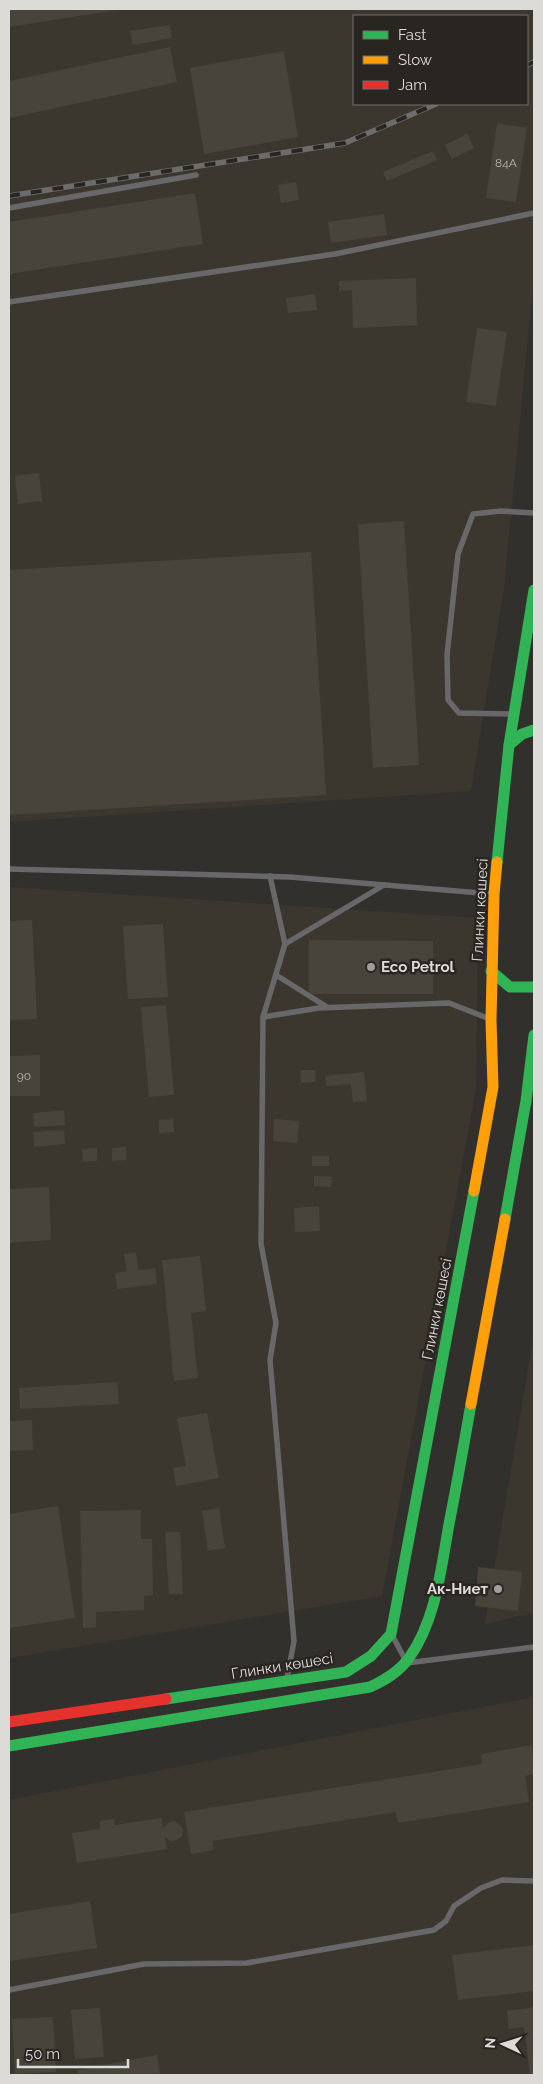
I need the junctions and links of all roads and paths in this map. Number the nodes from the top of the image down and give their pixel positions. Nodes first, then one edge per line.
1 (196, 175) dead end
2 (9, 208) edge
3 (534, 213) edge
4 (9, 302) edge
5 (534, 513) edge
6 (534, 590) edge
7 (514, 714) junction
8 (534, 730) edge
9 (509, 745) junction
10 (9, 869) edge
11 (270, 876) junction
12 (385, 885) junction
13 (494, 894) junction
14 (285, 944) junction
15 (492, 971) junction
16 (276, 975) junction
17 (534, 987) edge
18 (328, 1008) junction
19 (263, 1017) junction
20 (490, 1020) junction
21 (534, 1035) edge
22 (392, 1634) junction
23 (534, 1647) edge
24 (407, 1663) junction
25 (286, 1681) junction
26 (9, 1722) edge
27 (9, 1746) edge
28 (534, 1881) edge
29 (9, 1990) edge

1 - 2 lane
3 - 4 lane
5 - 7 lane
6 - 7 main road, Глинки көшесі
7 - 9 main road, Глинки көшесі
8 - 9 main road
9 - 13 main road, Глинки көшесі
10 - 11 lane
11 - 12 lane
11 - 14 lane
12 - 13 lane
12 - 14 lane
13 - 15 main road, Глинки көшесі
14 - 16 lane
15 - 17 main road
15 - 20 main road, Глинки көшесі
16 - 18 lane
16 - 19 lane
18 - 19 lane
18 - 20 lane
19 - 25 lane
20 - 22 main road, Глинки көшесі
21 - 24 main road
22 - 24 lane
22 - 25 main road, Глинки көшесі
23 - 24 lane
24 - 27 main road
25 - 26 main road, Глинки көшесі
28 - 29 lane

